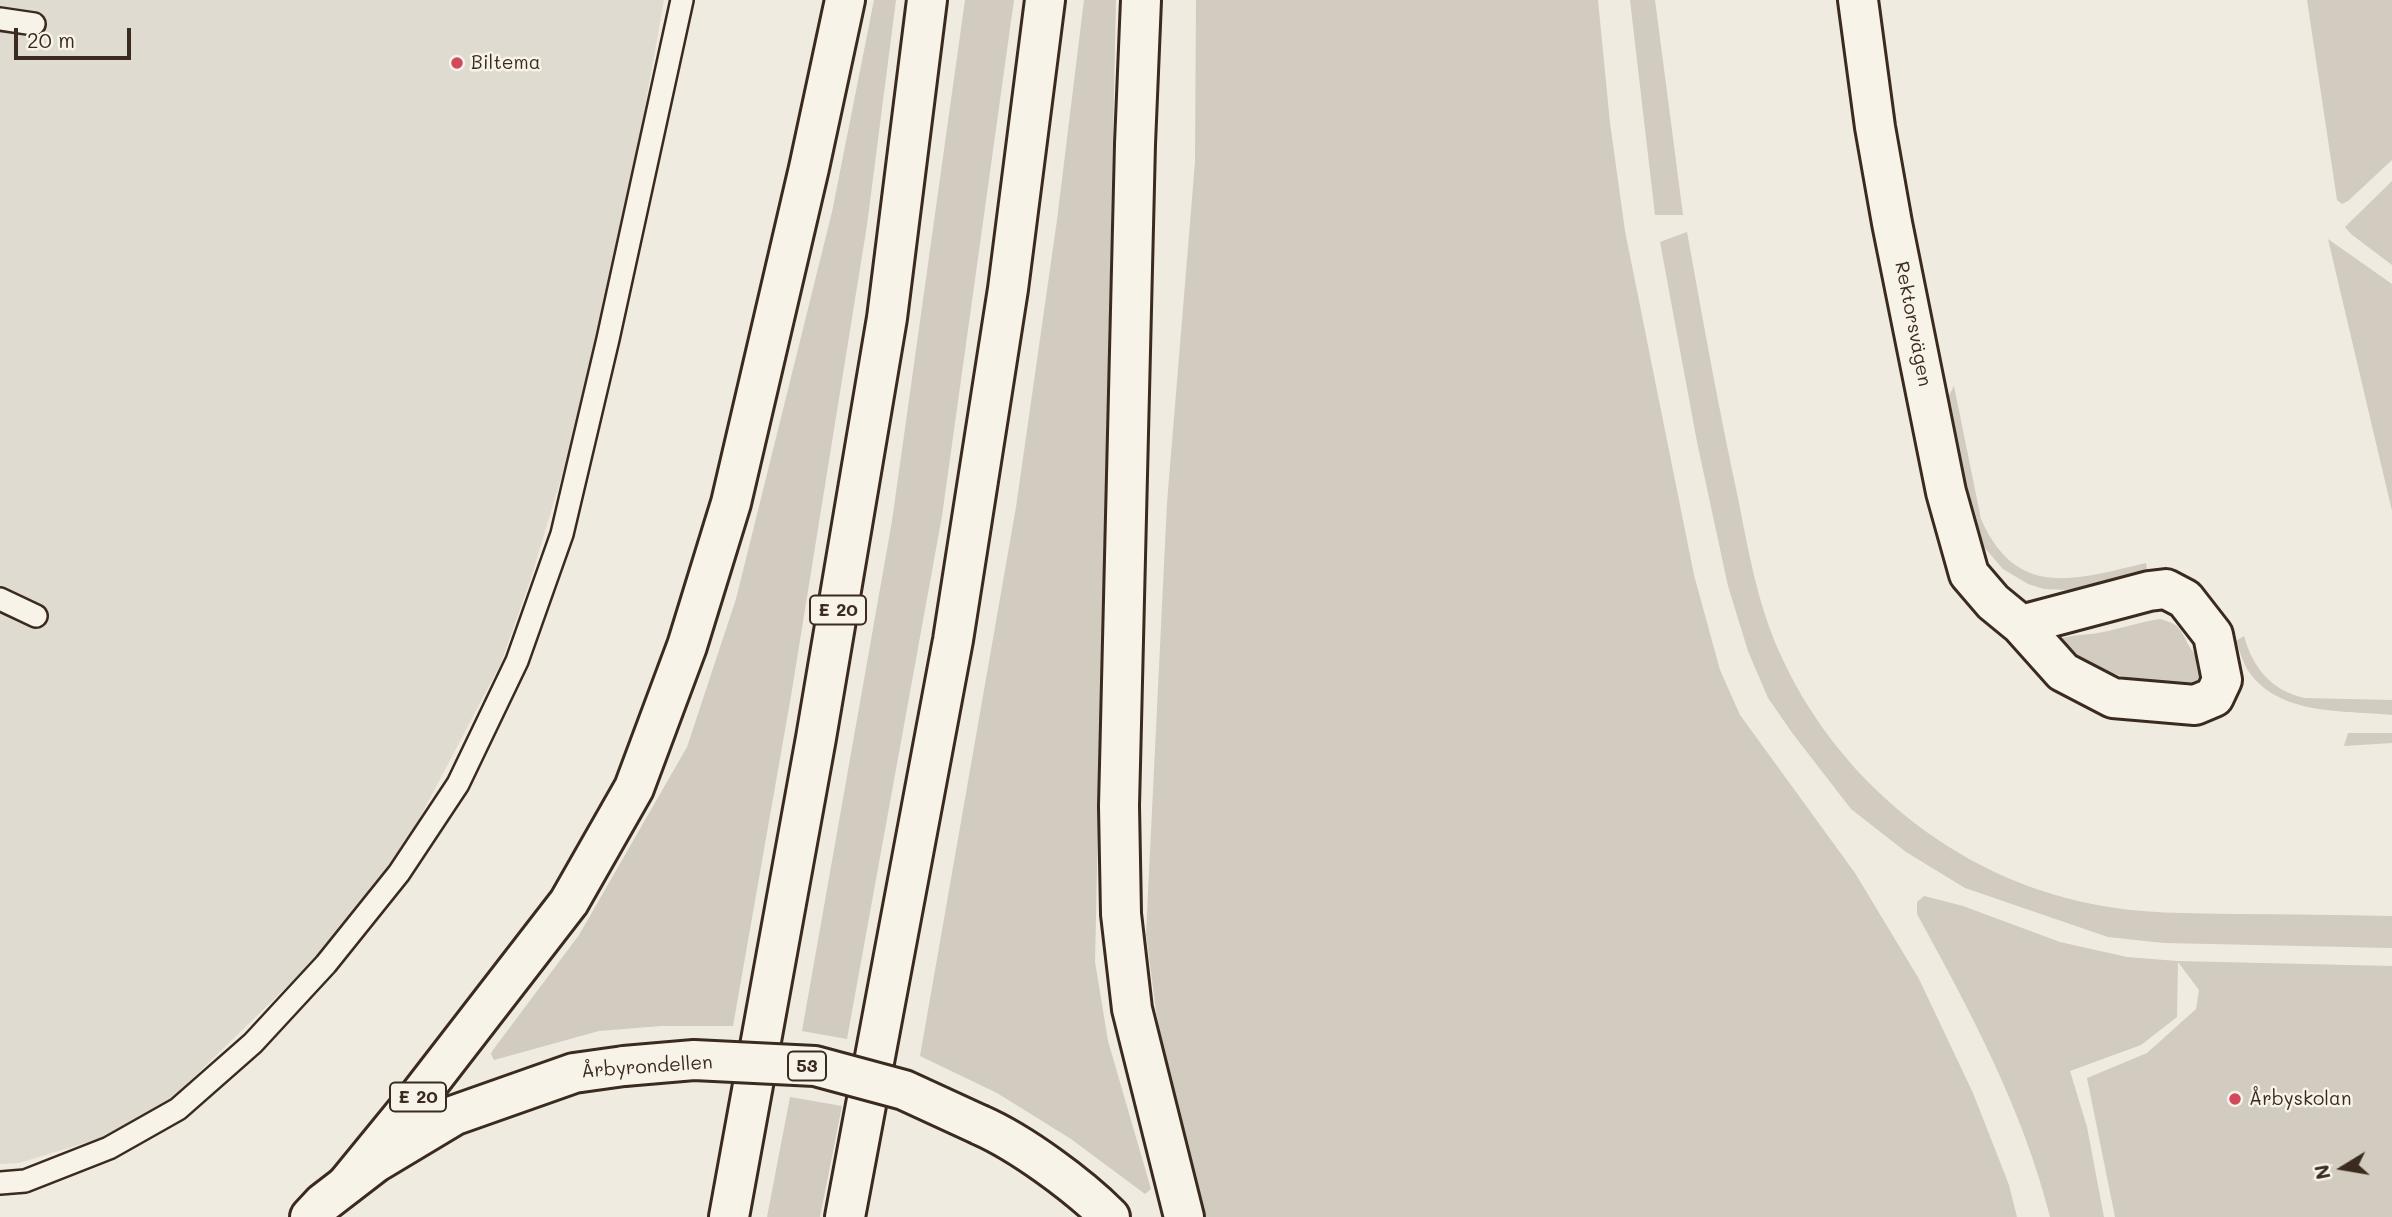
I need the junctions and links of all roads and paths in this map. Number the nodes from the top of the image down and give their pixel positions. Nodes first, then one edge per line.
1 (682, 0) edge
2 (845, 0) edge
3 (927, 0) edge
4 (1045, 0) edge
5 (1141, 0) edge
6 (1858, 0) edge
7 (0, 19) edge
8 (34, 24) dead end
9 (0, 599) edge
10 (36, 615) dead end
11 (2021, 625) junction
12 (0, 1182) edge
13 (347, 1184) junction
14 (310, 1217) edge
15 (729, 1217) edge
16 (845, 1217) edge
17 (1110, 1217) edge
18 (1184, 1217) edge

1 - 12 lane
2 - 13 main road, E 20
3 - 15 main road, E 20
4 - 16 main road
5 - 18 main road
6 - 11 main road, Rektorsvägen
7 - 8 lane
9 - 10 lane
11 - 11 main road, Rektorsvägen
13 - 14 main road, Årbyrondellen / 53
13 - 17 main road, Årbyrondellen / 53, bridge

